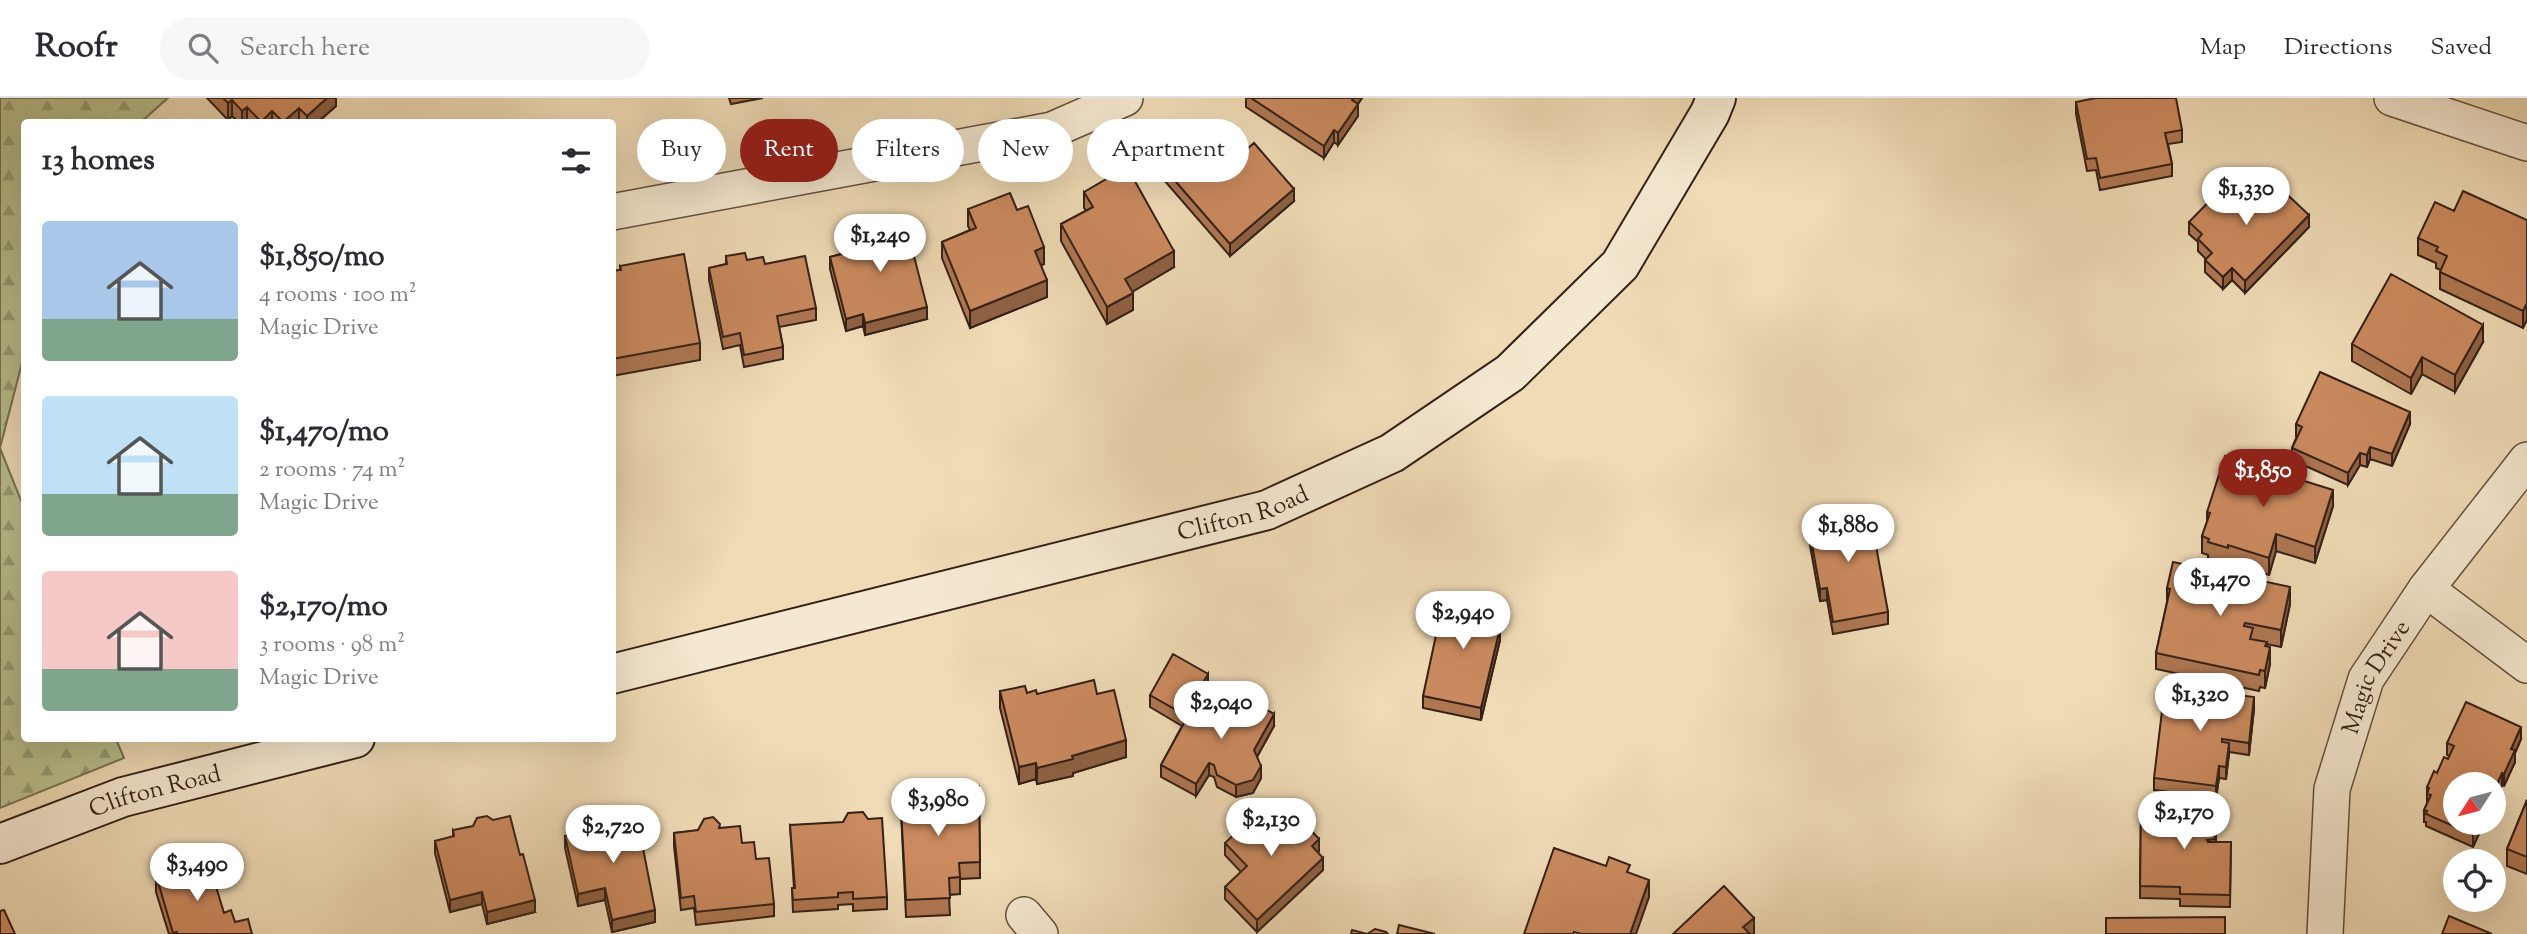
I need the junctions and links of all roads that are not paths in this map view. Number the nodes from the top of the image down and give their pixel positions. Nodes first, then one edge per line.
1 (1125, 98) edge
2 (1716, 98) edge
3 (2392, 98) edge
4 (2527, 143) edge
5 (616, 211) edge
6 (2527, 460) edge
7 (2426, 589) junction
8 (2527, 665) edge
9 (616, 673) edge
10 (339, 742) edge
11 (0, 844) edge
12 (2325, 934) edge

1 - 5 street
2 - 9 street, Clifton Road
3 - 4 street
6 - 7 street, Magic Drive
7 - 8 street
7 - 12 street, Magic Drive
10 - 11 street, Clifton Road

